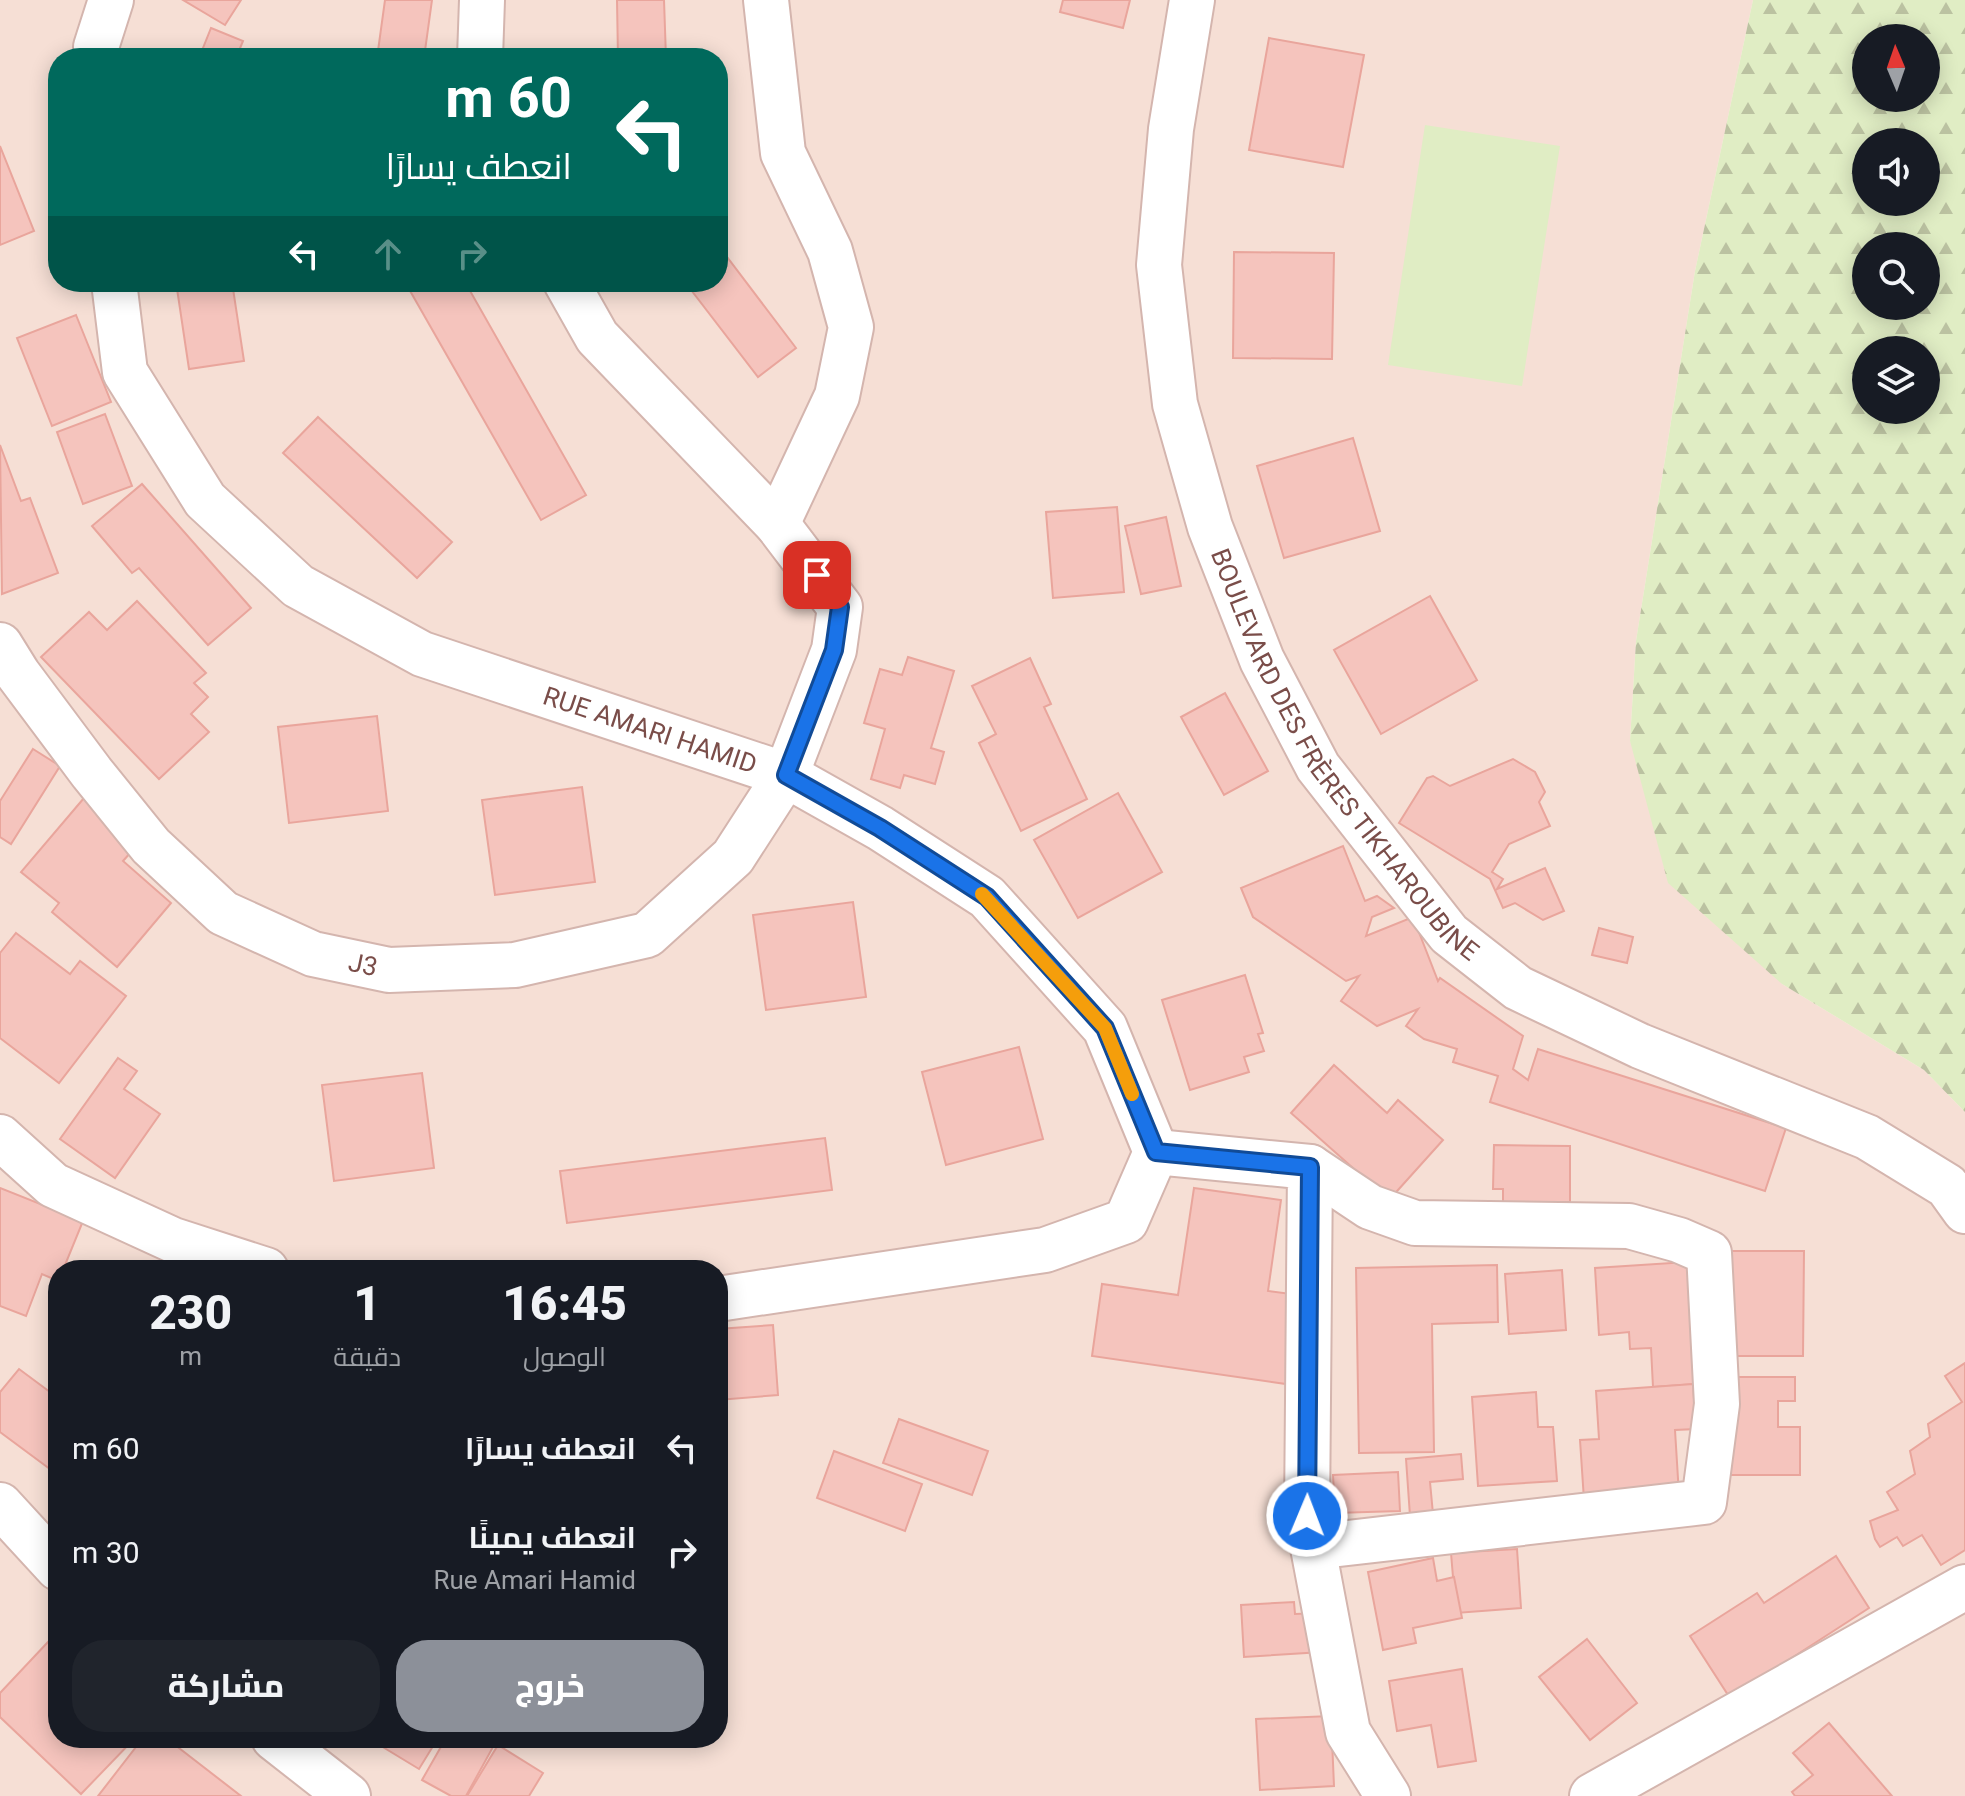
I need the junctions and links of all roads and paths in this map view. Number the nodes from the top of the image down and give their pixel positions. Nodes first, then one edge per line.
1 (111, 0) edge
2 (482, 0) edge
3 (766, 0) edge
4 (1192, 0) edge
5 (96, 48) edge
6 (480, 48) edge
7 (115, 292) edge
8 (572, 292) edge
9 (777, 524) junction
10 (0, 645) edge
11 (786, 775) junction
12 (0, 1137) edge
13 (1156, 1152) junction
14 (1310, 1167) junction
15 (1965, 1211) edge
16 (235, 1260) edge
17 (728, 1298) edge
18 (0, 1505) edge
19 (1313, 1547) junction
20 (48, 1557) edge
21 (1965, 1587) edge
22 (287, 1748) edge
23 (348, 1796) edge
24 (1388, 1796) edge
25 (1592, 1796) edge

1 - 5 street
2 - 6 street
3 - 9 street
4 - 15 street, BOULEVARD DES FRÈRES TIKHAROUBINE
7 - 11 street, RUE AMARI HAMID
8 - 9 street, J3
9 - 11 street, J3
10 - 11 street, J3
11 - 13 street, RUE AMARI HAMID
12 - 16 street
13 - 14 street
13 - 17 street
14 - 19 street
14 - 19 street
18 - 20 street
19 - 24 street
21 - 25 street
22 - 23 street

